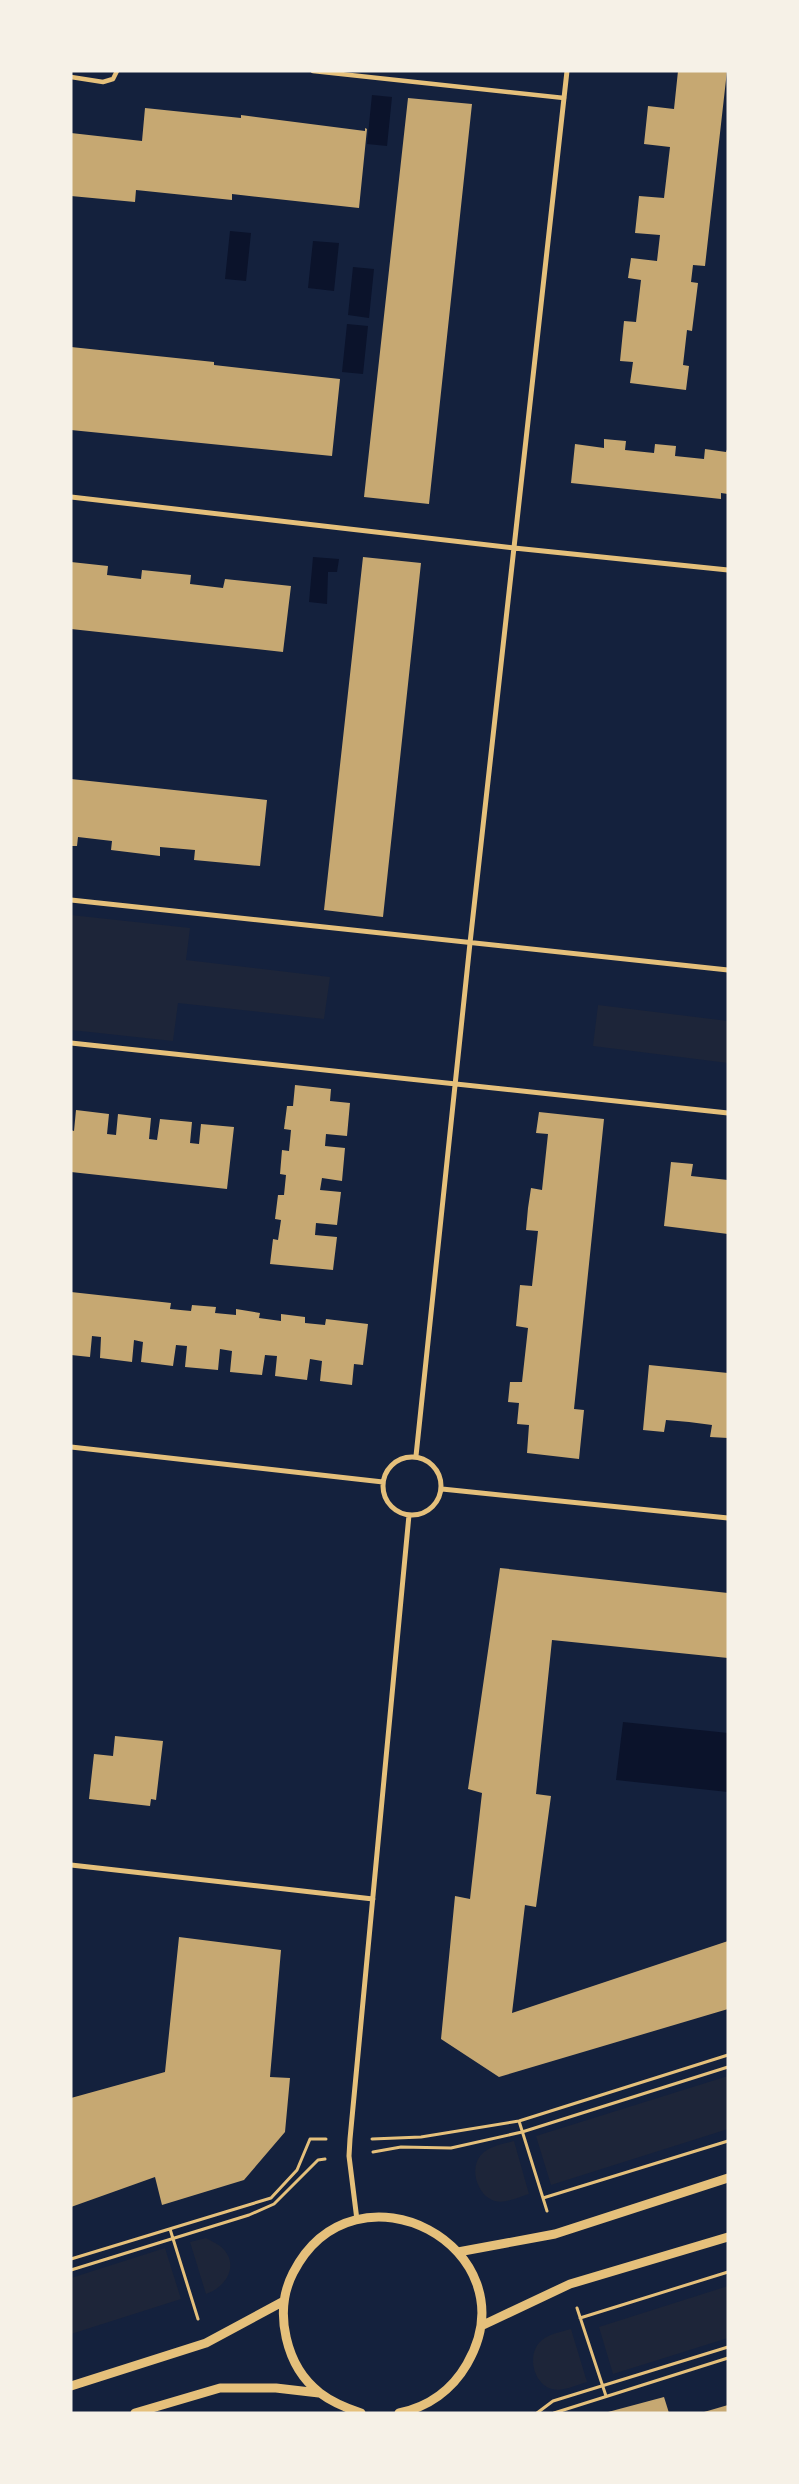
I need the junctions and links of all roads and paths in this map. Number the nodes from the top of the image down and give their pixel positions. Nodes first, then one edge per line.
1 (117, 71) edge
2 (314, 71) edge
3 (567, 71) edge
4 (71, 77) edge
5 (564, 98) junction
6 (71, 497) edge
7 (514, 548) junction
8 (728, 570) edge
9 (71, 900) edge
10 (470, 944) junction
11 (728, 970) edge
12 (71, 1043) edge
13 (456, 1083) junction
14 (728, 1114) edge
15 (71, 1447) edge
16 (416, 1456) junction
17 (383, 1482) junction
18 (442, 1489) junction
19 (409, 1515) junction
20 (728, 1518) edge
21 (71, 1865) edge
22 (373, 1899) junction
23 (728, 2055) edge
24 (728, 2067) edge
25 (350, 2140) junction
26 (728, 2141) edge
27 (349, 2156) junction
28 (728, 2178) edge
29 (544, 2198) dead end
30 (356, 2220) junction
31 (728, 2237) edge
32 (458, 2252) junction
33 (71, 2259) edge
34 (71, 2270) edge
35 (728, 2272) edge
36 (284, 2301) junction
37 (580, 2318) dead end
38 (481, 2326) junction
39 (728, 2347) edge
40 (728, 2358) edge
41 (71, 2386) edge
42 (319, 2393) junction
43 (413, 2412) edge
44 (135, 2413) edge
45 (361, 2413) edge
46 (399, 2413) edge
47 (536, 2413) edge
48 (554, 2413) edge

1 - 4 street
2 - 5 street
3 - 5 street
5 - 7 street
6 - 7 street
7 - 8 street
7 - 10 street
9 - 10 street
10 - 11 street
10 - 13 street
12 - 13 street
13 - 14 street
13 - 16 street
15 - 17 street
16 - 17 street
16 - 18 street
17 - 19 street
18 - 19 street
18 - 20 street
19 - 22 street
21 - 22 street
22 - 25 street
23 - 25 path
24 - 27 path
25 - 27 street
25 - 33 path
26 - 29 path
27 - 30 street
27 - 34 path
28 - 32 street
30 - 32 street
30 - 36 street
31 - 38 street
32 - 38 street
35 - 37 path
36 - 41 street
36 - 42 street
38 - 43 street
39 - 47 path
40 - 48 path
42 - 44 street
42 - 45 street
43 - 46 street

